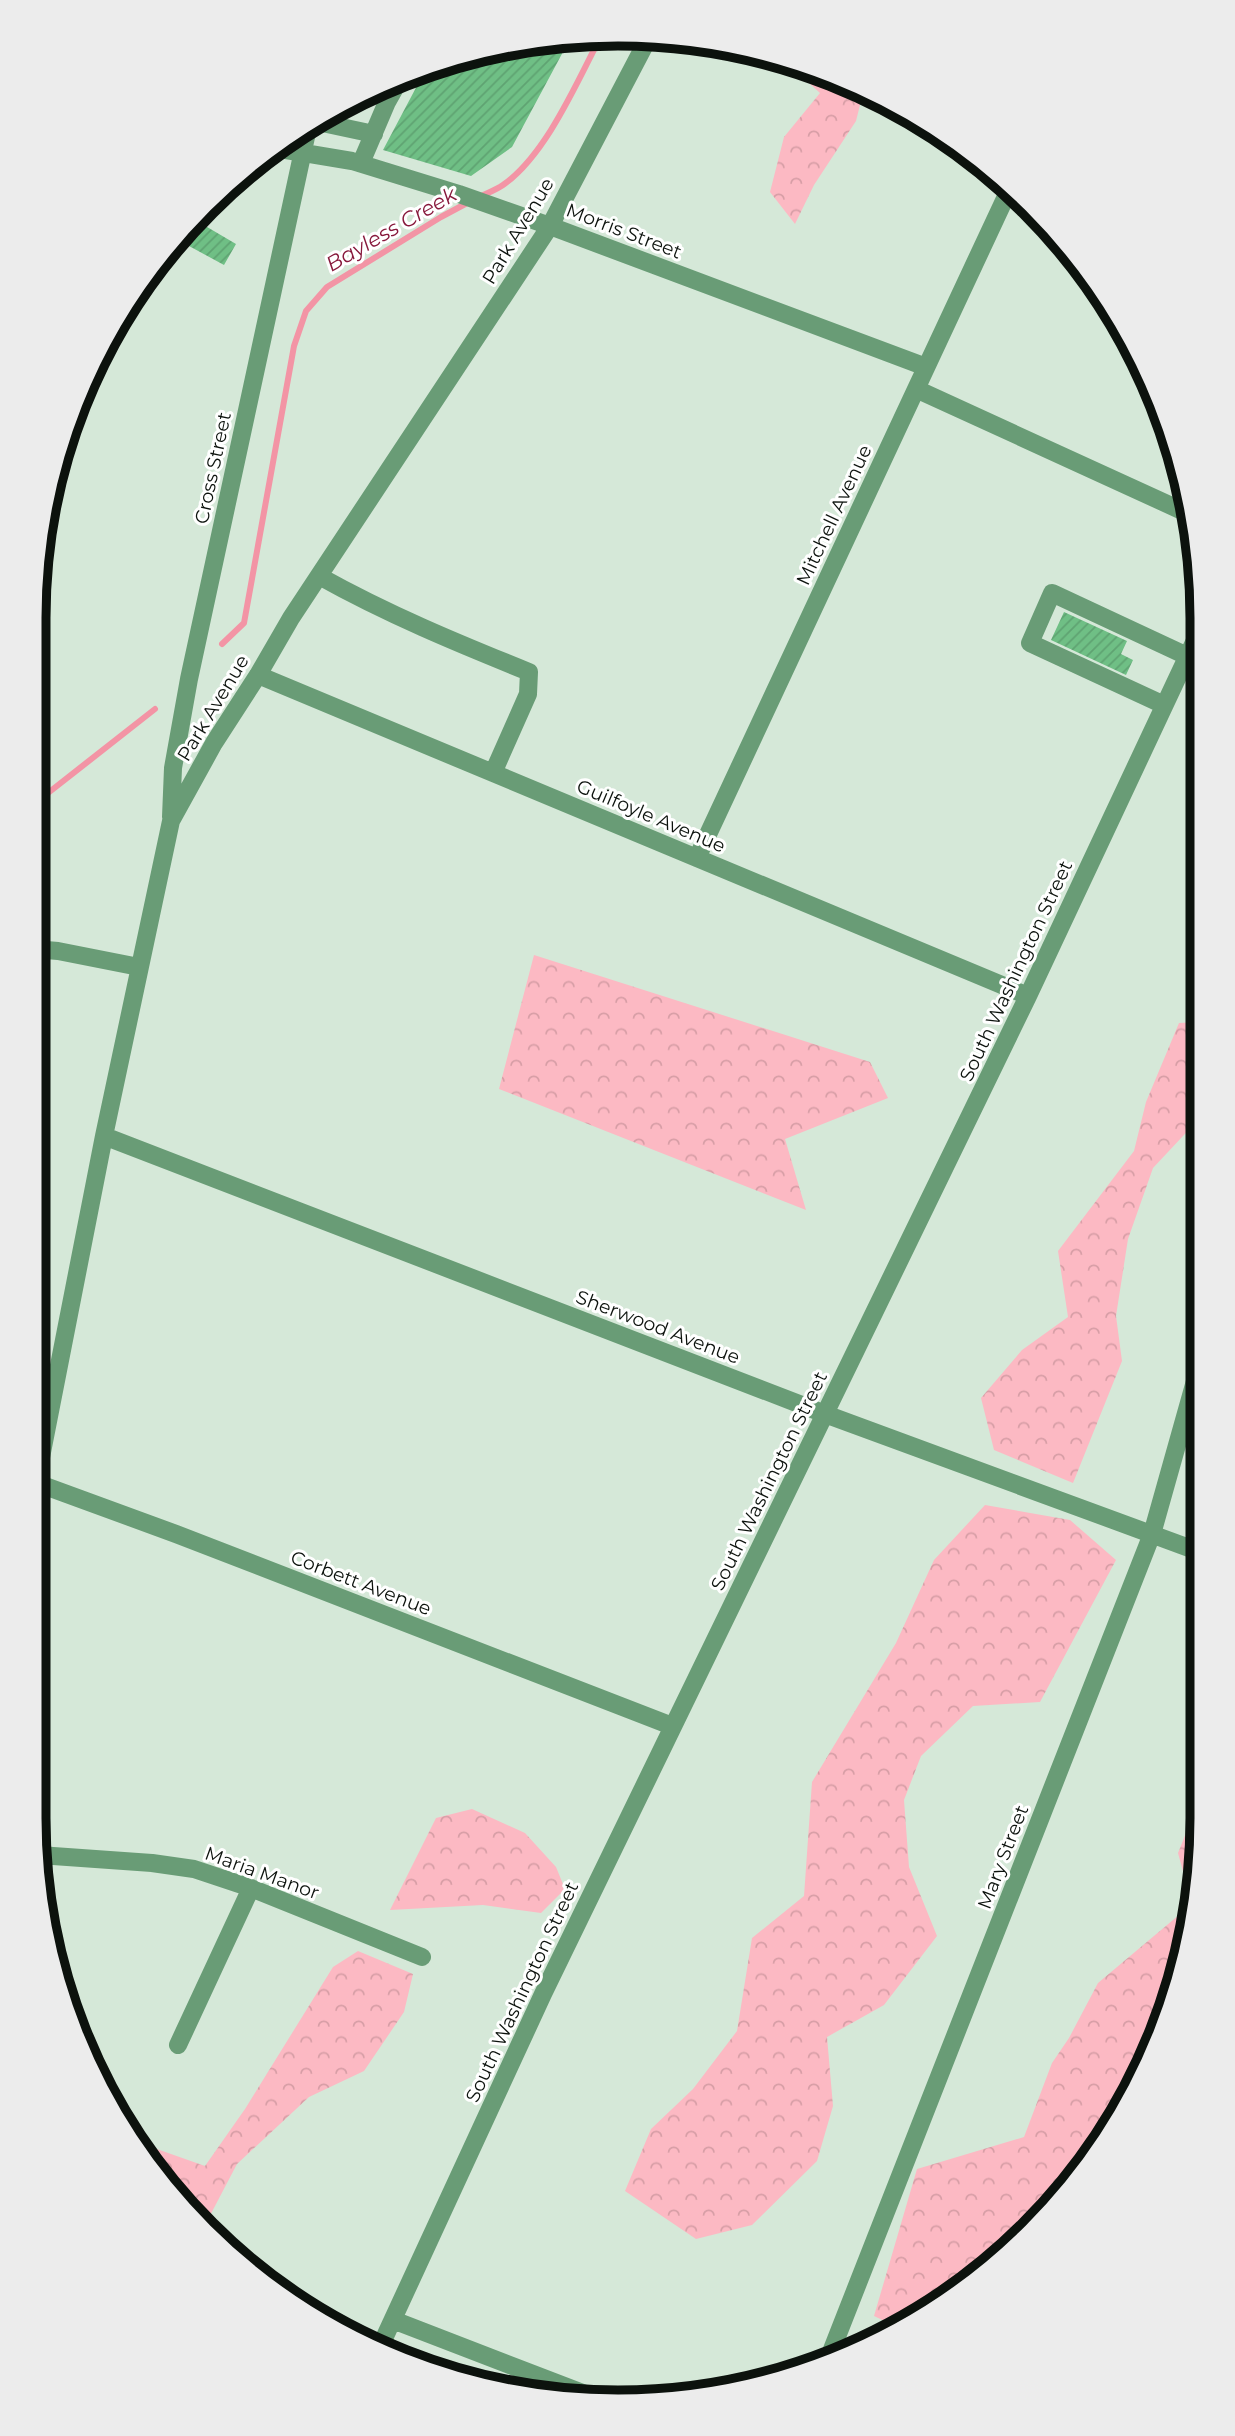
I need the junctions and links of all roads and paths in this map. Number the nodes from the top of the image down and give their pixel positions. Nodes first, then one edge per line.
1 (644, 47) edge
2 (395, 91) edge
3 (327, 125) edge
4 (374, 134) junction
5 (306, 138) edge
6 (288, 151) edge
7 (302, 153) junction
8 (361, 163) junction
9 (1006, 197) edge
10 (550, 226) junction
11 (926, 367) junction
12 (916, 389) junction
13 (1180, 510) edge
14 (319, 576) junction
15 (1190, 650) edge
16 (1187, 656) junction
17 (258, 675) junction
18 (1164, 705) junction
19 (493, 774) junction
20 (171, 821) junction
21 (697, 858) junction
22 (46, 950) edge
23 (139, 967) junction
24 (1028, 996) junction
25 (104, 1136) junction
26 (1190, 1399) edge
27 (825, 1414) junction
28 (46, 1426) edge
29 (46, 1490) edge
30 (1152, 1534) junction
31 (1190, 1548) edge
32 (672, 1726) junction
33 (47, 1856) edge
34 (251, 1888) junction
35 (422, 1957) dead end
36 (178, 2045) dead end
37 (393, 2320) junction
38 (384, 2340) edge
39 (832, 2348) edge
40 (570, 2388) edge

1 - 10 street, Park Avenue
2 - 4 street
3 - 4 street
4 - 8 street
5 - 7 street, Cross Street
6 - 7 street
7 - 8 street, Morris Street
7 - 20 street, Cross Street
8 - 10 street, Morris Street
9 - 11 street, Mitchell Avenue
10 - 11 street, Morris Street
10 - 14 street, Park Avenue
11 - 12 street, Mitchell Avenue
12 - 13 street
12 - 21 street, Mitchell Avenue
14 - 17 street, Park Avenue
14 - 19 street
15 - 16 street, South Washington Street
16 - 18 street, South Washington Street
16 - 18 street
17 - 19 street, Guilfoyle Avenue
17 - 20 street, Park Avenue
18 - 24 street, South Washington Street
19 - 21 street, Guilfoyle Avenue
20 - 23 street, Park Avenue
21 - 24 street, Guilfoyle Avenue
22 - 23 street
23 - 25 street, Park Avenue
24 - 27 street, South Washington Street
25 - 27 street, Sherwood Avenue
25 - 28 street, Park Avenue
26 - 30 street, Mary Street
27 - 30 street, Sherwood Avenue
27 - 32 street, South Washington Street
29 - 32 street, Corbett Avenue
30 - 31 street, Sherwood Avenue
30 - 39 street, Mary Street
32 - 37 street, South Washington Street
33 - 34 street, Maria Manor
34 - 35 street, Maria Manor
34 - 36 street
37 - 38 street, South Washington Street
37 - 40 street

